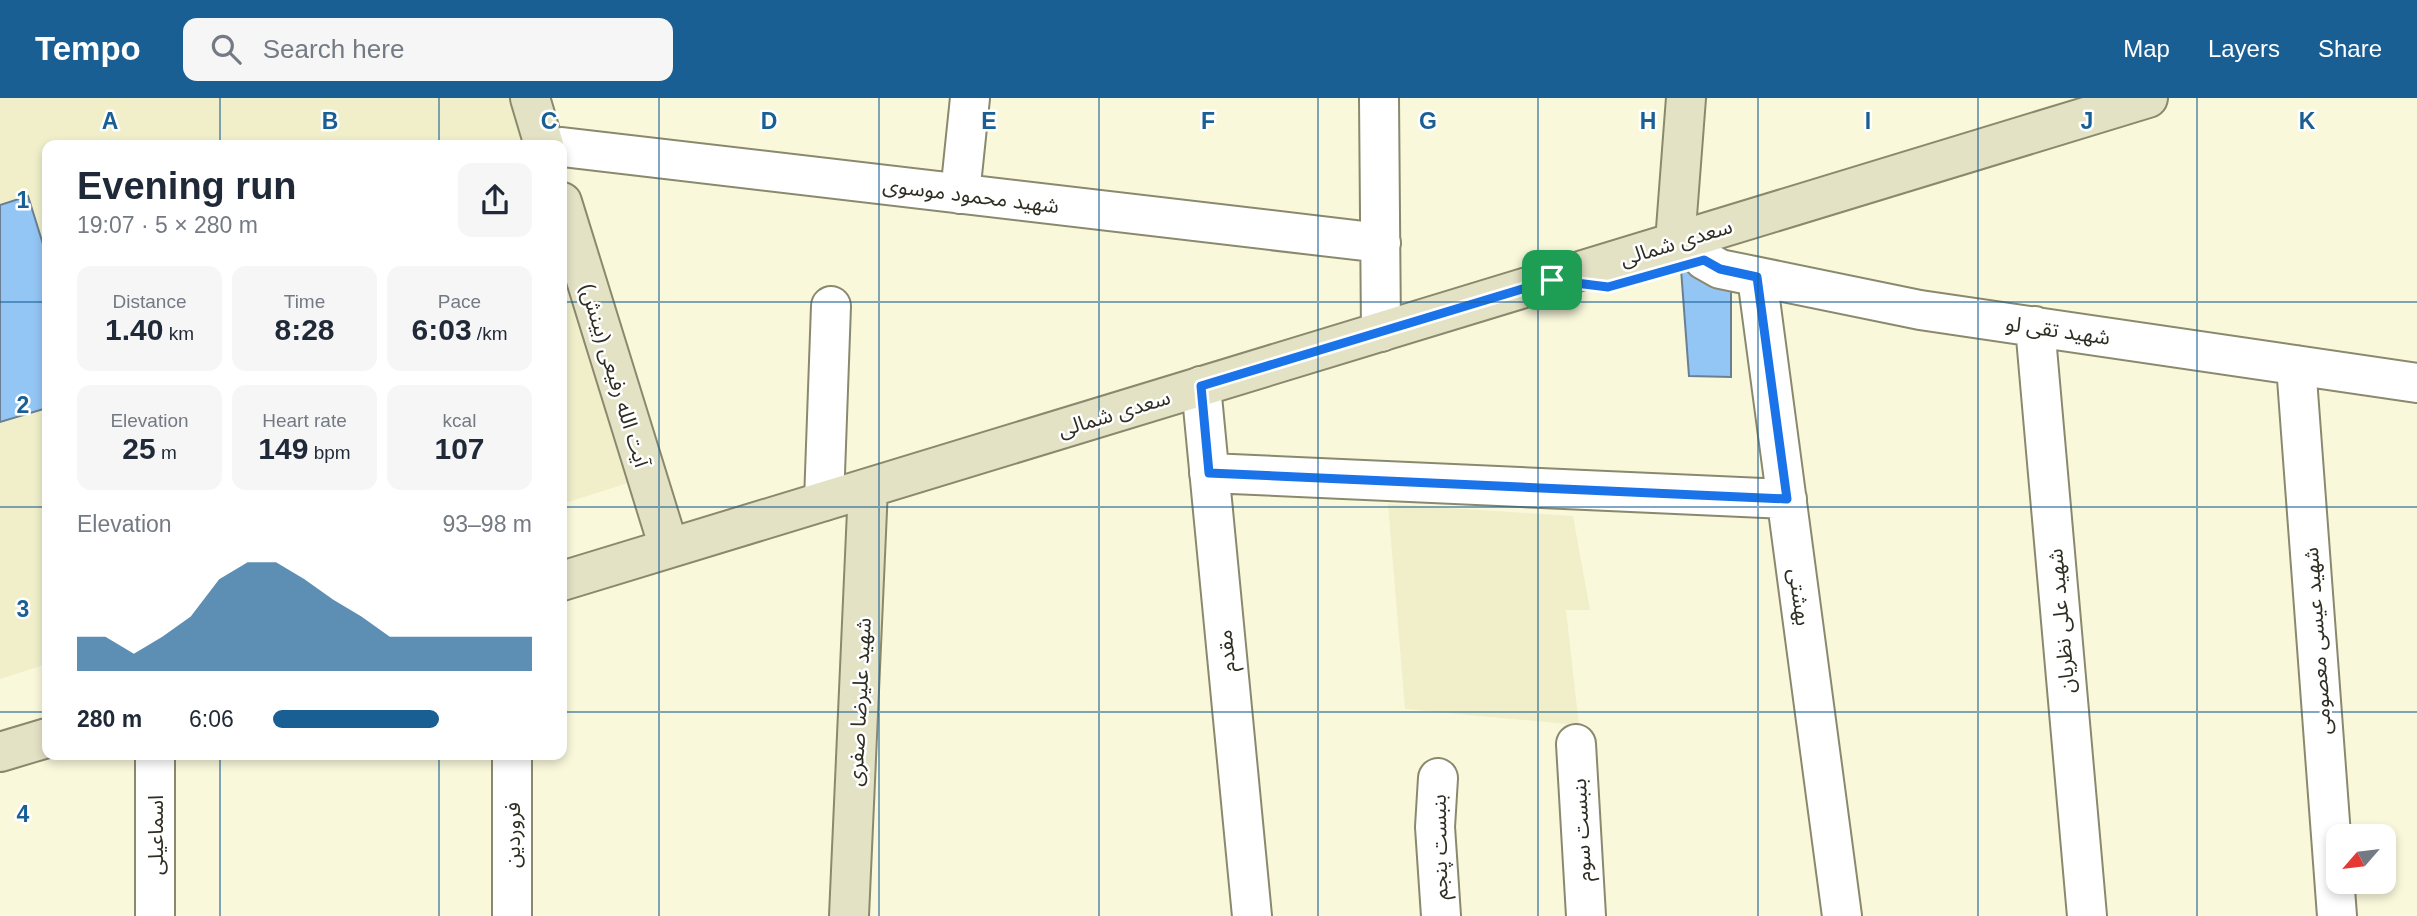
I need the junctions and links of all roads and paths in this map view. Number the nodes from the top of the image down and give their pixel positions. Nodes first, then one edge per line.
1 (530, 98) edge
2 (970, 98) edge
3 (1379, 98) edge
4 (1686, 98) edge
5 (2148, 98) edge
6 (543, 140) edge
7 (567, 148) edge
8 (960, 194) junction
9 (567, 218) edge
10 (1381, 243) junction
11 (1690, 251) junction
12 (1757, 277) junction
13 (831, 306) dead end
14 (2035, 326) junction
15 (1381, 332) junction
16 (2296, 365) junction
17 (2417, 383) edge
18 (1201, 386) junction
19 (1209, 473) junction
20 (868, 488) junction
21 (1787, 499) junction
22 (824, 501) junction
23 (669, 548) junction
24 (567, 579) edge
25 (42, 739) edge
26 (1576, 744) dead end
27 (0, 752) edge
28 (155, 760) edge
29 (512, 760) edge
30 (1437, 778) dead end
31 (155, 916) edge
32 (512, 916) edge
33 (849, 916) edge
34 (1252, 916) edge
35 (1441, 916) edge
36 (1586, 916) edge
37 (1842, 916) edge
38 (2087, 916) edge
39 (2337, 916) edge

1 - 6 main road
2 - 8 street
3 - 10 street
4 - 11 main road
5 - 11 main road, سعدی شمالی
7 - 8 street, شهید محمود موسوی
8 - 10 street, شهید محمود موسوی
9 - 23 main road, آیت الله رفیعی (بینش)
10 - 15 street
11 - 12 street, شهید تقی لو
11 - 15 main road, سعدی شمالی
12 - 14 street, شهید تقی لو
12 - 21 street, بهشتی
13 - 22 street
14 - 16 street, شهید تقی لو
14 - 38 street, شهید علی نظریان
15 - 18 main road, سعدی شمالی
16 - 17 street, شهید تقی لو
16 - 39 street, شهید عیسی معصومی
18 - 19 street, مقدم
18 - 20 main road, سعدی شمالی
19 - 21 street
19 - 34 street, مقدم
20 - 22 main road, سعدی شمالی
20 - 33 main road, شهید علیرضا صفری
21 - 37 street, بهشتی
22 - 23 main road, سعدی شمالی
23 - 24 main road, سعدی شمالی
25 - 27 main road
26 - 36 street, بنبست سوم
28 - 31 street, اسماعیلی
29 - 32 street, فروردین
30 - 35 street, بنبست پنجم

